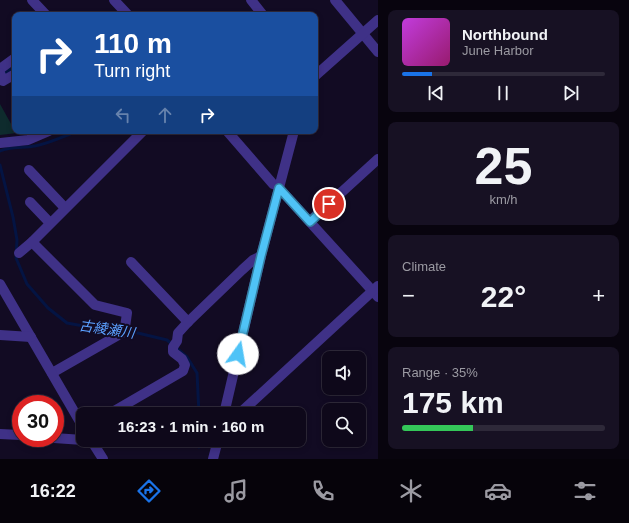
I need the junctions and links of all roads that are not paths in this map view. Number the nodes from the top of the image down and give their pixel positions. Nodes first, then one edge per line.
1 (32, 0) edge
2 (114, 0) edge
3 (251, 0) edge
4 (335, 0) edge
5 (43, 12) edge
6 (125, 12) edge
7 (261, 12) edge
8 (378, 20) edge
9 (363, 34) junction
10 (378, 52) edge
11 (12, 61) edge
12 (318, 73) edge
13 (0, 74) edge
14 (12, 78) edge
15 (41, 134) edge
16 (140, 134) edge
17 (230, 134) edge
18 (293, 134) edge
19 (0, 142) edge
20 (378, 159) edge
21 (29, 170) dead end
22 (279, 187) junction
23 (30, 202) dead end
24 (65, 208) junction
25 (310, 222) junction
26 (50, 223) junction
27 (32, 242) junction
28 (19, 253) dead end
29 (261, 256) junction
30 (131, 262) dead end
31 (0, 284) edge
32 (376, 291) edge
33 (188, 322) junction
34 (0, 335) edge
35 (31, 337) junction
36 (52, 373) junction
37 (121, 407) edge
38 (226, 407) edge
39 (247, 407) edge
40 (76, 415) edge
41 (0, 434) edge
42 (12, 435) edge
43 (64, 439) edge
44 (76, 440) edge
45 (95, 447) edge
46 (216, 447) edge
47 (103, 459) edge
48 (213, 459) edge

1 - 5 street
2 - 6 street
3 - 7 street
4 - 9 street
8 - 9 street
9 - 10 street
9 - 12 street
11 - 13 street
13 - 14 street
15 - 19 street
16 - 24 street
17 - 22 street
18 - 22 street
20 - 25 street
21 - 24 street
22 - 25 street
22 - 29 street
23 - 26 street
24 - 26 street
25 - 32 street
26 - 27 street
27 - 28 street
27 - 36 street
29 - 33 street
29 - 38 street
30 - 33 street
31 - 35 street
32 - 39 street
33 - 37 street
34 - 35 street
35 - 36 street
36 - 40 street
41 - 42 street
43 - 44 street
45 - 47 street
46 - 48 street

